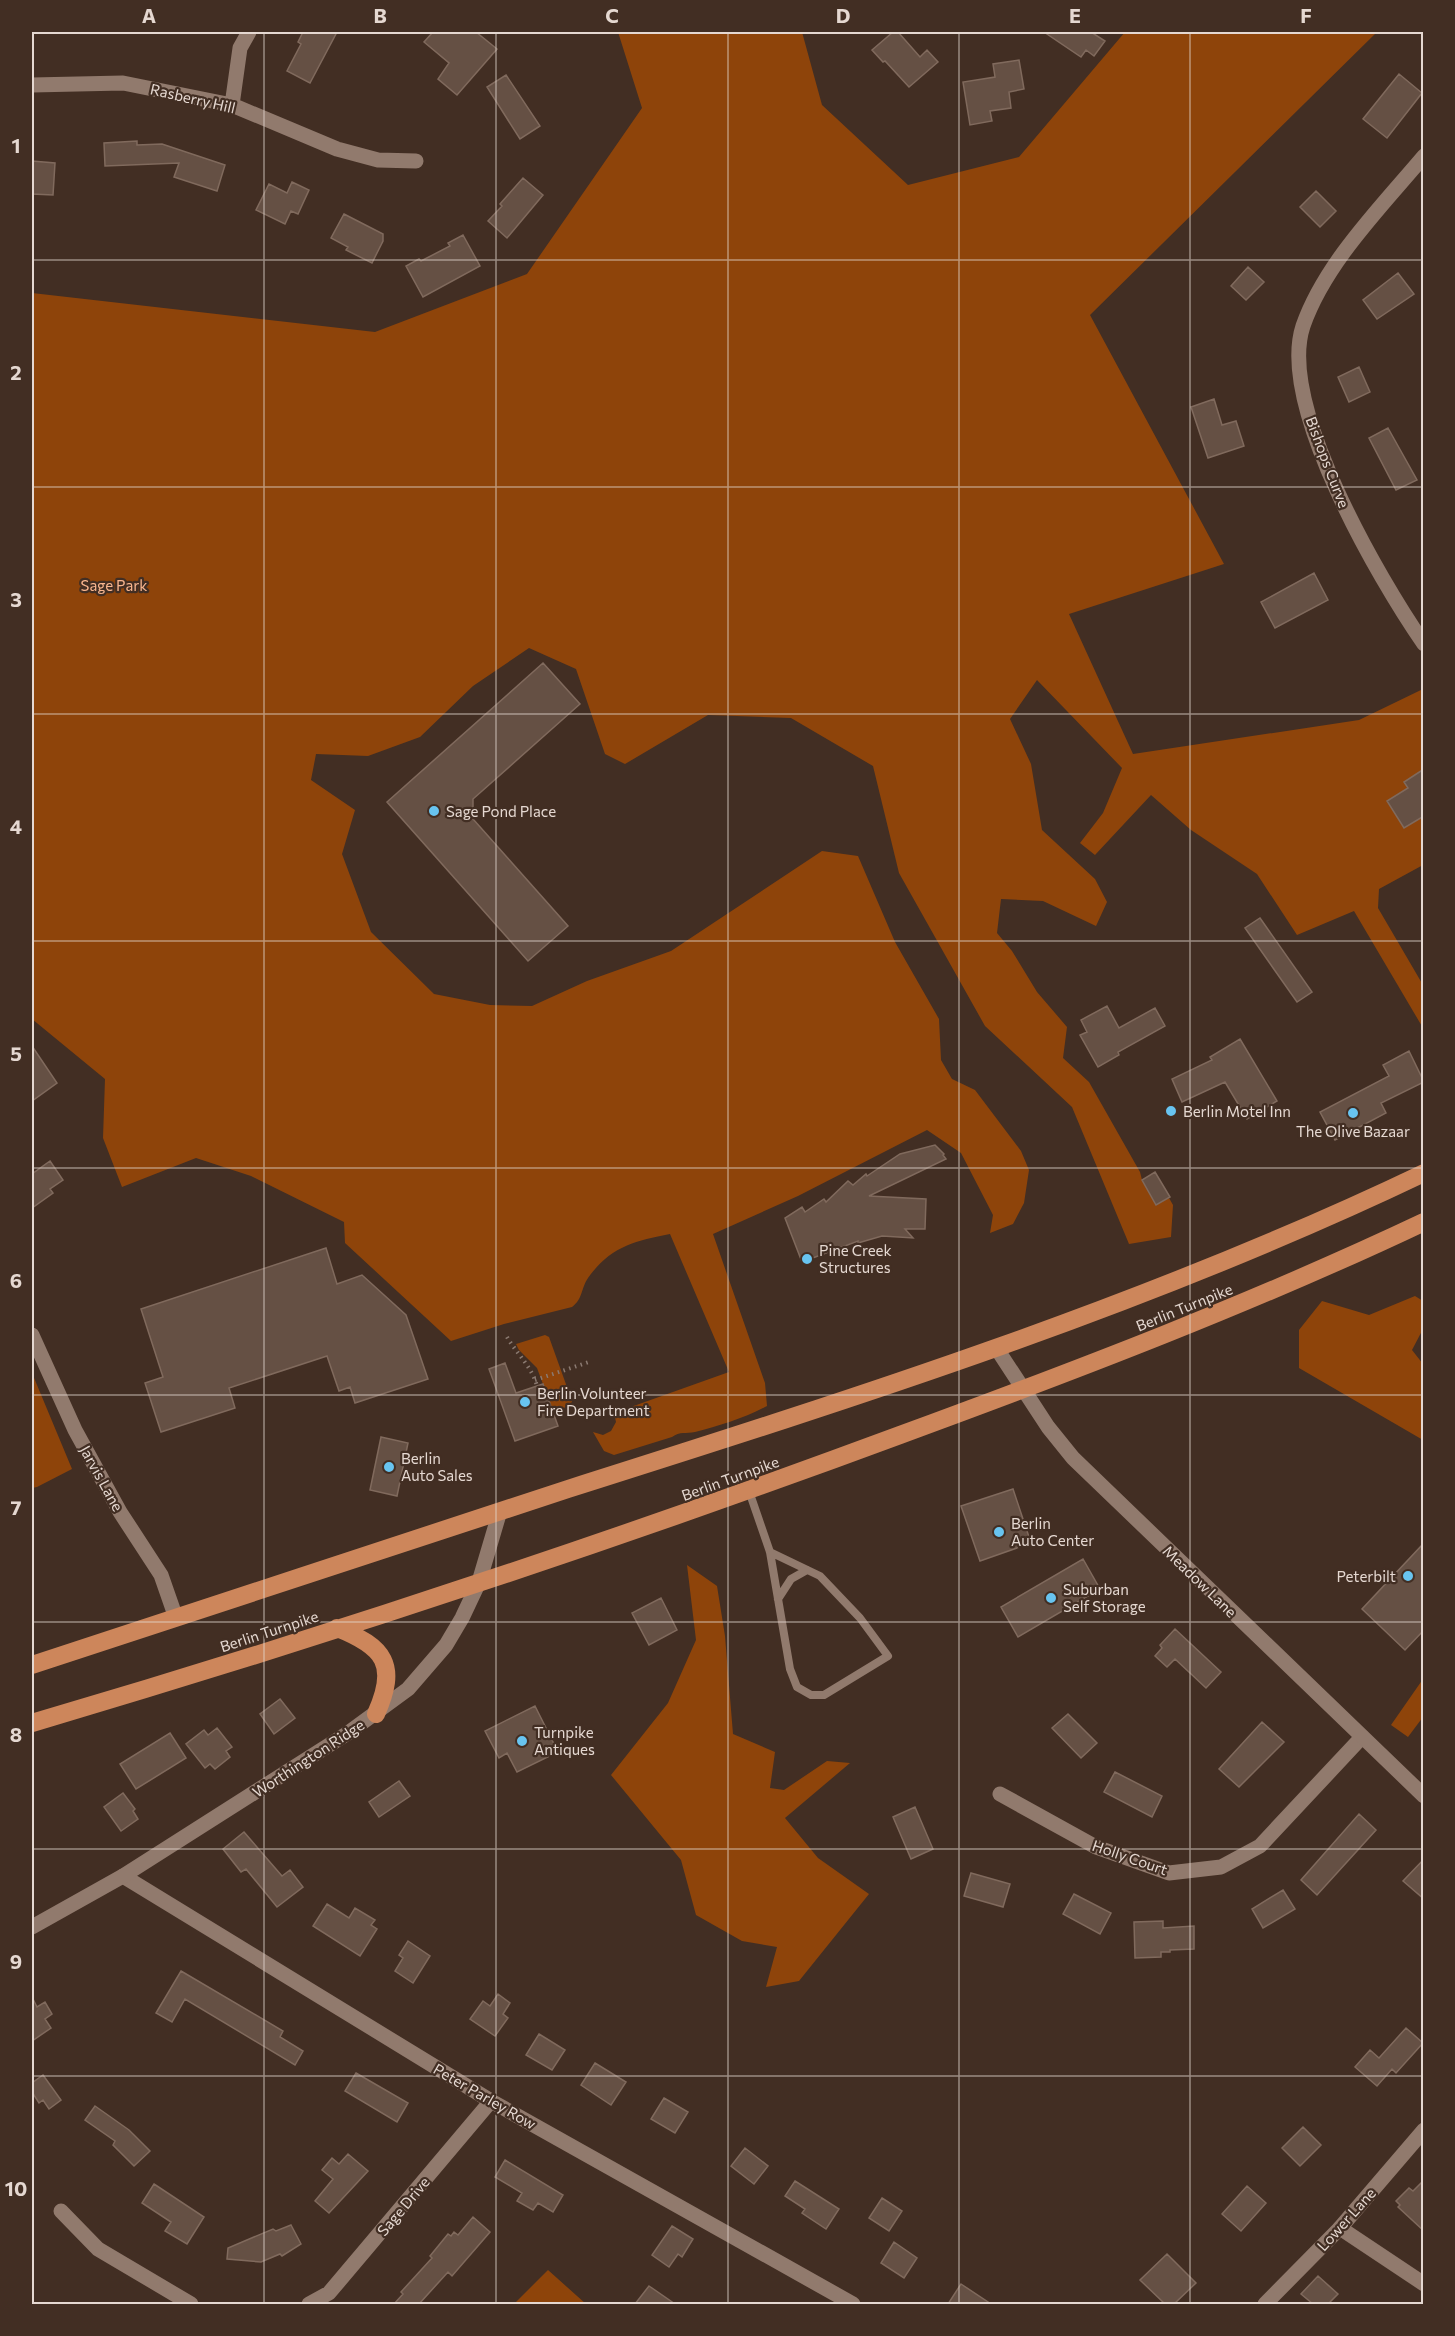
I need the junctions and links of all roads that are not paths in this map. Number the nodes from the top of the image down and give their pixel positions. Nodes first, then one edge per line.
1 (249, 32) edge
2 (32, 85) edge
3 (231, 105) junction
4 (1424, 156) edge
5 (416, 161) dead end
6 (1424, 644) edge
7 (1424, 1173) edge
8 (1424, 1222) edge
9 (32, 1335) edge
10 (997, 1349) junction
11 (1023, 1390) junction
12 (749, 1491) junction
13 (500, 1511) junction
14 (770, 1552) junction
15 (807, 1570) junction
16 (479, 1582) junction
17 (778, 1599) junction
18 (176, 1618) junction
19 (337, 1628) junction
20 (32, 1665) edge
21 (376, 1714) junction
22 (32, 1723) edge
23 (1362, 1737) junction
24 (1000, 1794) dead end
25 (1424, 1796) edge
26 (123, 1876) junction
27 (32, 1927) edge
28 (491, 2101) junction
29 (1424, 2130) edge
30 (61, 2211) dead end
31 (1340, 2228) junction
32 (1424, 2284) edge
33 (191, 2304) edge
34 (309, 2304) edge
35 (853, 2304) edge
36 (1265, 2304) edge

1 - 3 street
2 - 3 street, Rasberry Hill
3 - 5 street, Rasberry Hill
4 - 6 street, Bishops Curve
7 - 10 highway, Berlin Turnpike
8 - 11 highway, Berlin Turnpike
9 - 18 street, Jarvis Lane
10 - 11 street, Meadow Lane
10 - 13 highway, Berlin Turnpike
11 - 12 highway, Berlin Turnpike
11 - 23 street, Meadow Lane
12 - 14 lane
12 - 16 highway, Berlin Turnpike
13 - 16 street, Worthington Ridge
13 - 18 highway, Berlin Turnpike
14 - 15 lane
14 - 17 lane
15 - 17 lane
15 - 17 lane
16 - 19 highway, Berlin Turnpike
16 - 21 street, Worthington Ridge
18 - 20 highway, Berlin Turnpike
19 - 21 highway
19 - 22 highway, Berlin Turnpike
21 - 26 street, Worthington Ridge
23 - 24 street, Holly Court
23 - 25 street, Meadow Lane
26 - 27 street, Worthington Ridge
26 - 28 street, Peter Parley Row
28 - 34 street, Sage Drive
28 - 35 street, Peter Parley Row
29 - 31 street, Lower Lane
30 - 33 street
31 - 32 street
31 - 36 street, Lower Lane

